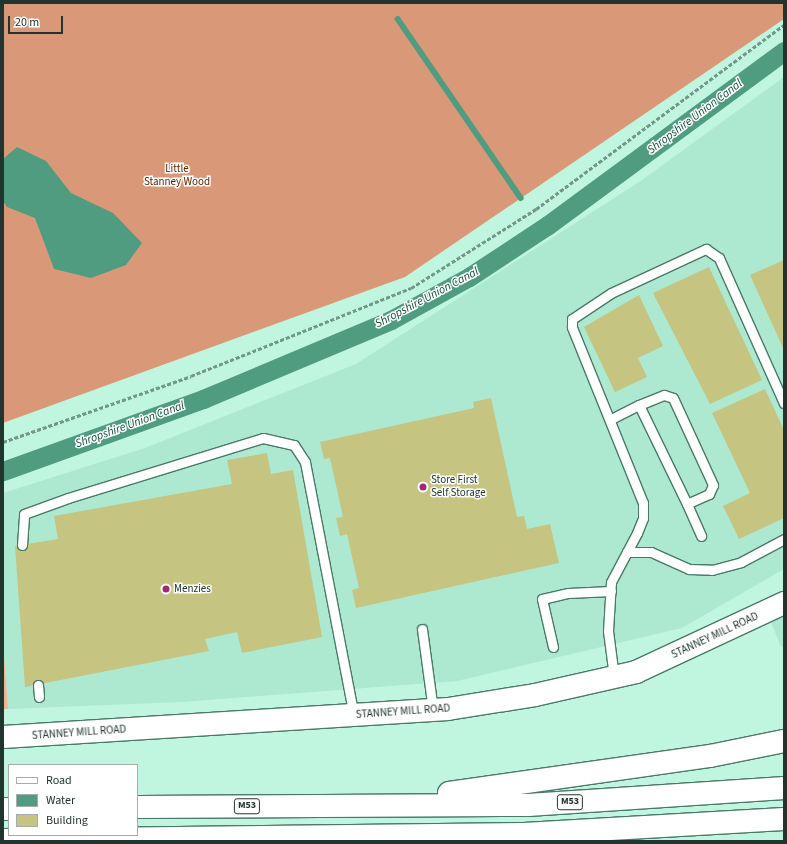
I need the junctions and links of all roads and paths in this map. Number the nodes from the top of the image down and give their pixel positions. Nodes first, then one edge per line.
1 (784, 25) edge
2 (784, 403) edge
3 (639, 405) junction
4 (611, 419) junction
5 (3, 442) edge
6 (687, 504) junction
7 (701, 536) dead end
8 (784, 539) edge
9 (22, 545) dead end
10 (627, 552) junction
11 (611, 591) junction
12 (784, 603) edge
13 (422, 629) dead end
14 (553, 647) dead end
15 (614, 677) junction
16 (38, 685) dead end
17 (40, 697) dead end
18 (434, 710) junction
19 (354, 716) junction
20 (3, 737) edge
21 (784, 741) edge
22 (784, 788) edge
23 (356, 804) junction
24 (138, 807) edge
25 (784, 819) edge
26 (179, 838) junction
27 (3, 840) edge
28 (217, 841) edge

1 - 5 path
2 - 4 lane
3 - 4 lane
3 - 6 lane
3 - 6 lane
4 - 10 lane
6 - 7 lane
8 - 10 lane
9 - 19 lane
10 - 11 lane
11 - 14 lane
11 - 15 lane
12 - 15 main road, STANNEY MILL ROAD
13 - 18 lane
15 - 18 main road, STANNEY MILL ROAD
16 - 17 lane
18 - 19 main road, STANNEY MILL ROAD
19 - 20 main road, STANNEY MILL ROAD
21 - 23 main road
22 - 23 main road, M53
23 - 24 main road, M53
25 - 26 main road
26 - 27 main road
26 - 28 main road

